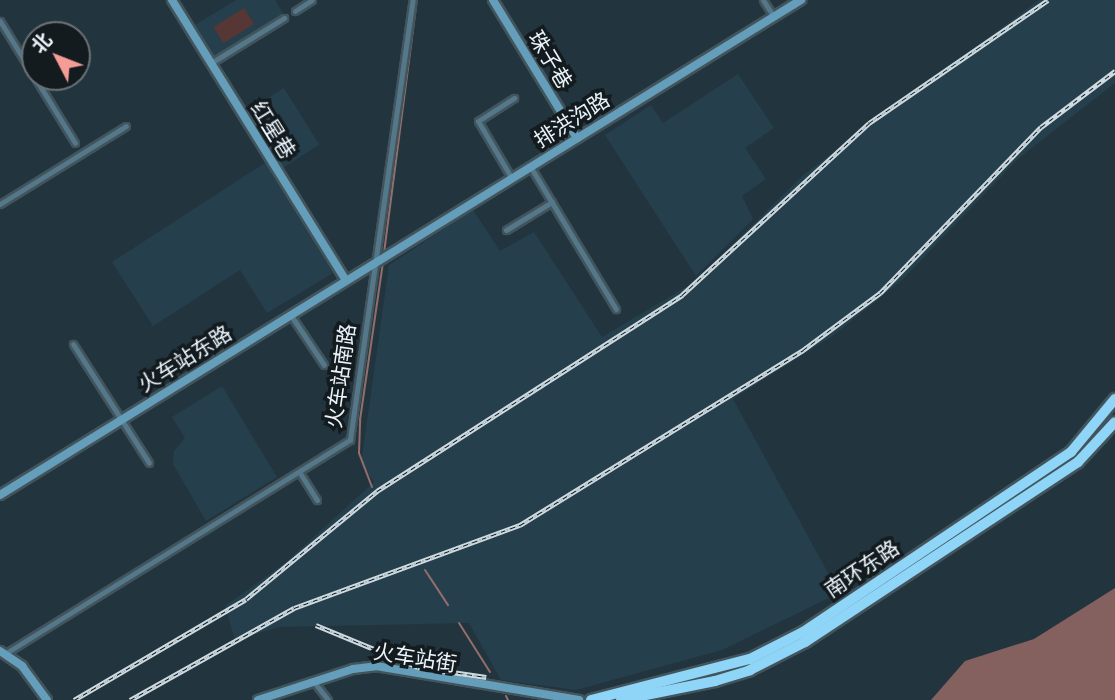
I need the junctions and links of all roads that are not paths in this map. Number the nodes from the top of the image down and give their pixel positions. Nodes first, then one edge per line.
1 (172, 0) edge
2 (312, 0) edge
3 (413, 0) edge
4 (493, 0) edge
5 (763, 0) edge
6 (801, 0) edge
7 (295, 11) dead end
8 (284, 18) dead end
9 (774, 18) junction
10 (0, 21) edge
11 (211, 63) junction
12 (514, 98) dead end
13 (126, 126) dead end
14 (576, 138) junction
15 (75, 143) dead end
16 (530, 166) junction
17 (511, 177) junction
18 (552, 202) junction
19 (0, 204) edge
20 (506, 230) dead end
21 (388, 253) joint
22 (376, 260) junction
23 (345, 279) junction
24 (616, 309) dead end
25 (290, 314) junction
26 (73, 345) dead end
27 (324, 365) dead end
28 (1115, 399) edge
29 (121, 419) junction
30 (1115, 422) edge
31 (149, 463) dead end
32 (300, 472) junction
33 (0, 495) edge
34 (317, 500) dead end
35 (3, 652) edge
36 (314, 682) junction
37 (47, 700) edge
38 (258, 700) edge
39 (328, 700) edge
40 (579, 700) edge
41 (591, 700) edge
42 (621, 700) edge

1 - 11 main road, 红星巷
2 - 7 street
3 - 22 street, 火车站南路
4 - 14 main road, 珠子巷
5 - 9 street
6 - 9 main road, 排洪沟路
8 - 11 street
9 - 14 main road, 排洪沟路
10 - 15 street
11 - 23 main road, 红星巷
12 - 17 street
13 - 19 street
14 - 16 main road, 排洪沟路
16 - 17 main road, 排洪沟路
16 - 18 street
17 - 21 main road, 排洪沟路
18 - 20 street
18 - 24 street
21 - 22 main road, 火车站东路
22 - 23 main road, 火车站东路
22 - 32 street, 火车站南路
23 - 25 main road, 火车站东路
25 - 27 street
25 - 29 main road, 火车站东路
26 - 29 street
28 - 41 highway, 南环东路
29 - 31 street
29 - 33 main road, 火车站东路
30 - 42 highway, 南环东路
32 - 34 street
32 - 35 street, 火车站南路
35 - 37 main road, 火车站南路
36 - 38 main road, 火车站街
36 - 39 street
36 - 40 main road, 火车站街

